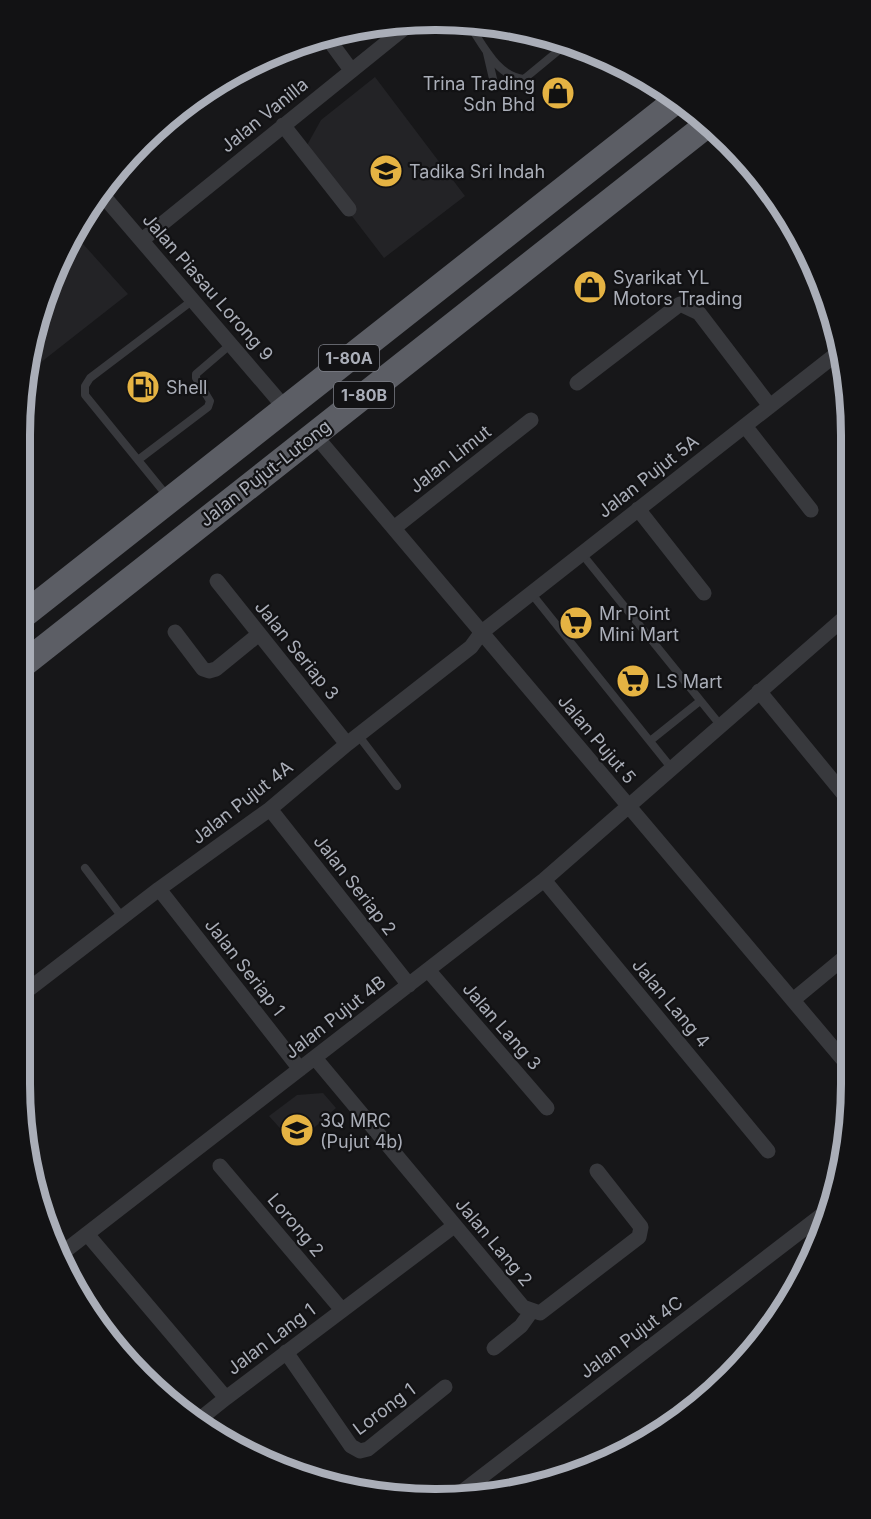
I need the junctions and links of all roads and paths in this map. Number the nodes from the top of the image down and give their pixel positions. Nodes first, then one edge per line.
1 (400, 32) edge
2 (474, 32) edge
3 (332, 44) edge
4 (486, 49) junction
5 (559, 50) edge
6 (351, 70) junction
7 (494, 83) dead end
8 (670, 105) edge
9 (283, 125) junction
10 (701, 129) edge
11 (106, 199) edge
12 (349, 209) dead end
13 (142, 240) junction
14 (194, 299) junction
15 (232, 343) junction
16 (833, 356) edge
17 (577, 383) dead end
18 (770, 406) junction
19 (285, 408) junction
20 (531, 420) dead end
21 (745, 426) junction
22 (314, 434) junction
23 (138, 460) junction
24 (169, 498) junction
25 (638, 509) junction
26 (811, 510) dead end
27 (394, 528) junction
28 (582, 554) junction
29 (217, 581) dead end
30 (531, 593) junction
31 (704, 593) dead end
32 (30, 610) edge
33 (841, 621) edge
34 (175, 632) dead end
35 (482, 632) junction
36 (259, 634) junction
37 (30, 660) edge
38 (759, 691) junction
39 (700, 701) junction
40 (721, 726) junction
41 (352, 739) junction
42 (650, 741) junction
43 (673, 770) junction
44 (397, 786) dead end
45 (841, 791) edge
46 (629, 807) junction
47 (270, 809) junction
48 (85, 868) dead end
49 (544, 880) junction
50 (159, 889) junction
51 (122, 917) junction
52 (841, 959) edge
53 (428, 970) junction
54 (409, 985) junction
55 (30, 988) edge
56 (793, 1000) junction
57 (841, 1057) edge
58 (315, 1058) junction
59 (300, 1069) junction
60 (547, 1108) dead end
61 (768, 1151) dead end
62 (220, 1166) dead end
63 (597, 1171) dead end
64 (817, 1218) edge
65 (454, 1226) junction
66 (87, 1234) junction
67 (66, 1250) edge
68 (342, 1310) junction
69 (531, 1311) junction
70 (494, 1348) dead end
71 (286, 1352) junction
72 (445, 1387) dead end
73 (226, 1398) junction
74 (203, 1416) edge
75 (468, 1488) edge

1 - 6 street, Jalan Vanilla
2 - 4 lane
3 - 6 street
4 - 5 lane
4 - 7 lane
6 - 9 street, Jalan Vanilla
8 - 19 highway, 1-80A
9 - 12 street
9 - 13 street, Jalan Vanilla
10 - 22 highway, Jalan Pujut-Lutong / 1-80B
11 - 13 street, Jalan Piasau Lorong 9
13 - 14 street, Jalan Piasau Lorong 9
14 - 15 street, Jalan Piasau Lorong 9
14 - 23 lane
15 - 19 street, Jalan Piasau Lorong 9
15 - 23 lane
16 - 18 street, Jalan Pujut 5A
17 - 18 street
18 - 21 street, Jalan Pujut 5A
19 - 24 highway, 1-80A
20 - 27 street, Jalan Limut
21 - 25 street, Jalan Pujut 5A
21 - 26 street
22 - 27 street, Jalan Pujut 5
22 - 37 highway, Jalan Pujut-Lutong / 1-80B
23 - 24 lane
24 - 32 highway, 1-80A
25 - 28 street, Jalan Pujut 5A
25 - 31 street
27 - 35 street, Jalan Pujut 5
28 - 30 street, Jalan Pujut 5A
28 - 39 lane
29 - 36 street, Jalan Seriap 3
30 - 35 street, Jalan Pujut 5A
30 - 42 lane
33 - 38 street, Jalan Pujut 4B
34 - 36 street
35 - 41 street, Jalan Pujut 4A
35 - 46 street, Jalan Pujut 5
36 - 41 street, Jalan Seriap 3
38 - 40 street, Jalan Pujut 4B
38 - 45 street
39 - 40 lane
39 - 42 lane
40 - 43 street, Jalan Pujut 4B
41 - 44 lane
41 - 47 street, Jalan Pujut 4A
42 - 43 lane
43 - 46 street, Jalan Pujut 4B
46 - 49 street, Jalan Pujut 4B
46 - 56 street, Jalan Pujut 5
47 - 50 street, Jalan Pujut 4A
47 - 54 street, Jalan Seriap 2
48 - 51 lane
49 - 53 street, Jalan Pujut 4B
49 - 61 street, Jalan Lang 4
50 - 51 street, Jalan Pujut 4A
50 - 59 street, Jalan Seriap 1
51 - 55 street, Jalan Pujut 4A
52 - 56 street
53 - 54 street, Jalan Pujut 4B
53 - 60 street, Jalan Lang 3
54 - 58 street, Jalan Pujut 4B
56 - 57 street, Jalan Pujut 5
58 - 59 street, Jalan Pujut 4B
58 - 65 street, Jalan Lang 2
59 - 66 street, Jalan Pujut 4B
62 - 68 street, Lorong 2
63 - 69 street, Jalan Lang 2
64 - 75 street, Jalan Pujut 4C
65 - 68 street, Jalan Lang 1
65 - 69 street, Jalan Lang 2
66 - 67 street, Jalan Pujut 4B
66 - 73 street, Jalan Lang 1
68 - 71 street, Jalan Lang 1
69 - 70 street
71 - 72 street, Lorong 1
71 - 73 street, Jalan Lang 1
73 - 74 street

